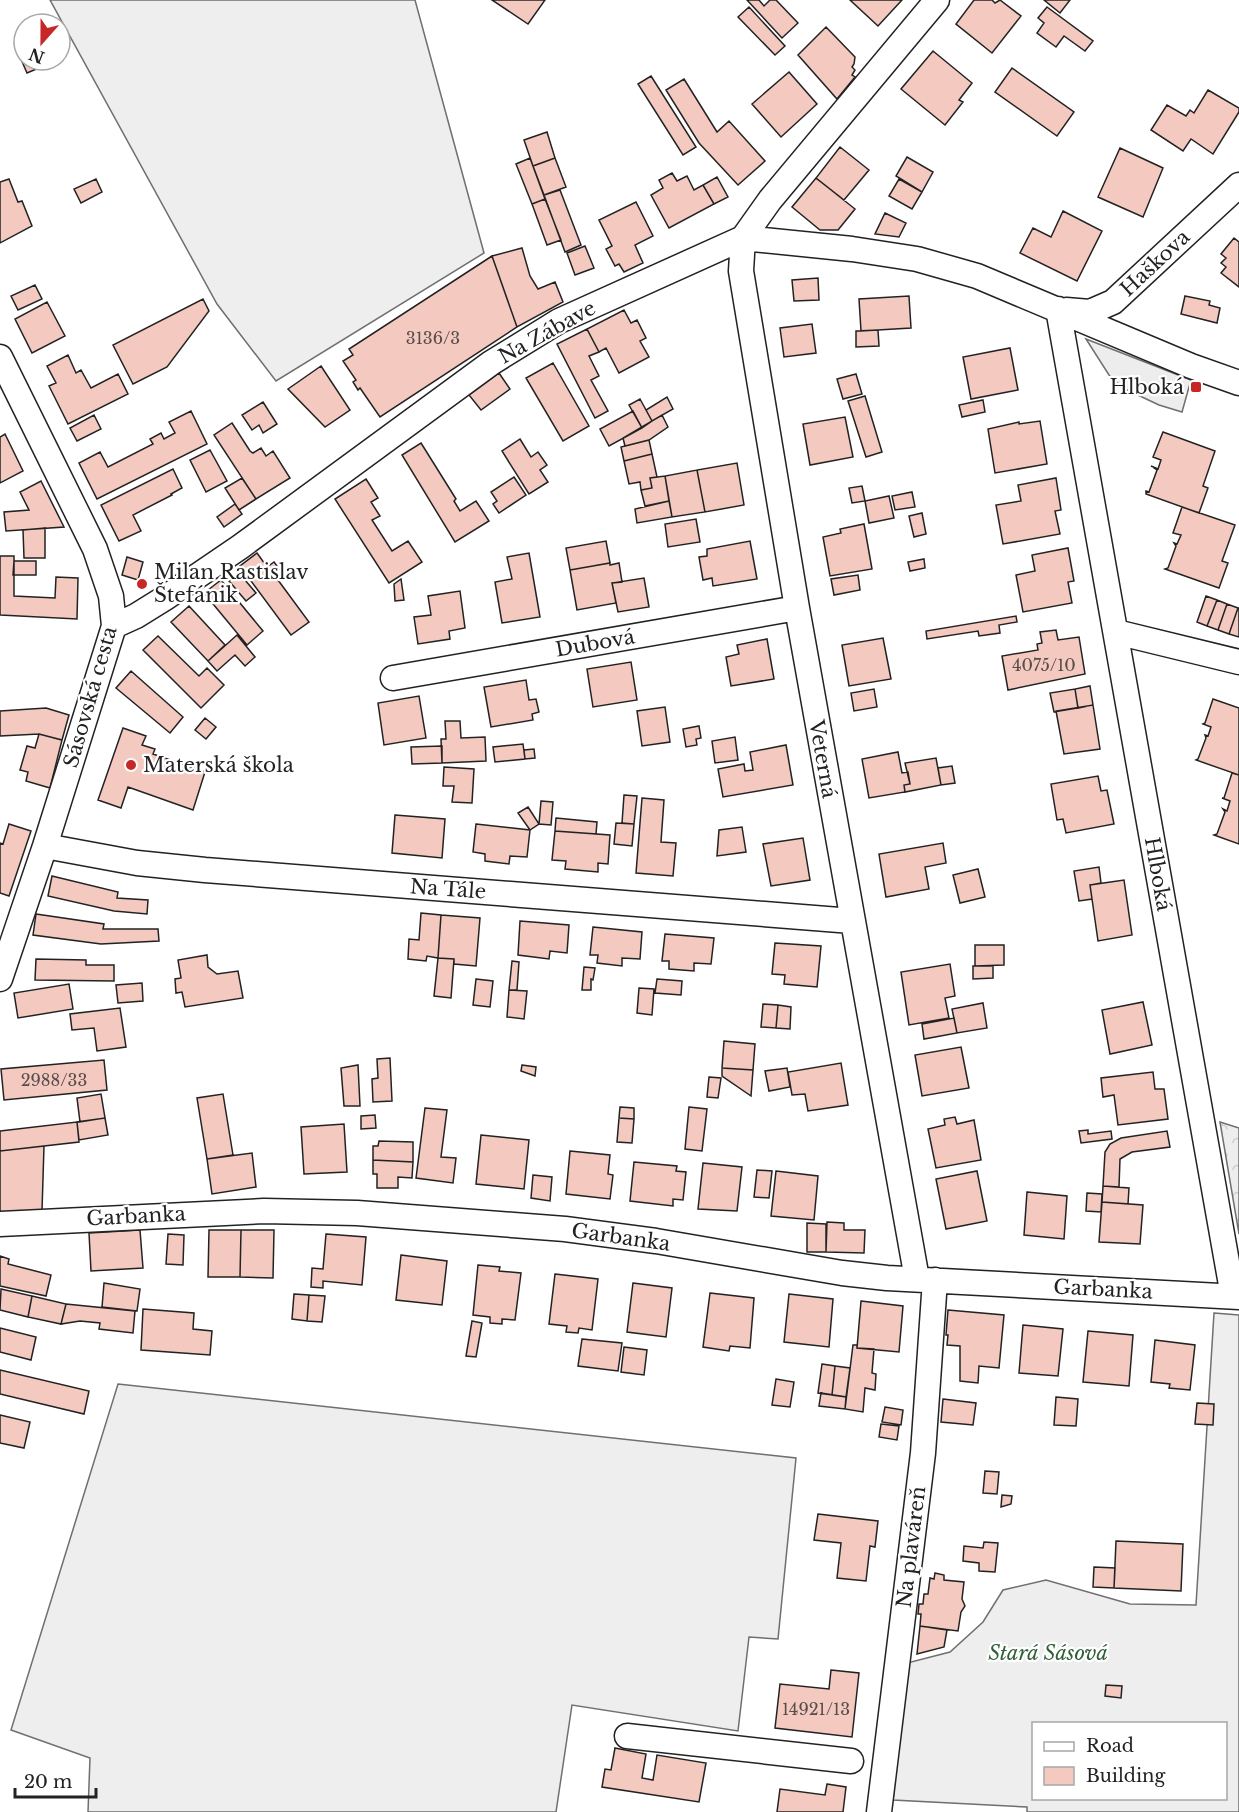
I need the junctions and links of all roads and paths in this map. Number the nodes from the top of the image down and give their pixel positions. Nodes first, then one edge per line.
1 (937, 0) edge
2 (1239, 185) edge
3 (743, 238) junction
4 (1058, 309) junction
5 (0, 357) edge
6 (1239, 383) edge
7 (796, 608) junction
8 (114, 626) junction
9 (1116, 632) junction
10 (1239, 662) edge
11 (393, 678) dead end
12 (45, 846) junction
13 (852, 921) junction
14 (0, 979) edge
15 (0, 1224) edge
16 (926, 1280) junction
17 (1236, 1297) edge
18 (627, 1736) dead end
19 (852, 1761) dead end
20 (879, 1812) edge

1 - 3 street
2 - 4 street, Haškova
3 - 4 street
3 - 7 street, Veterná
3 - 8 street, Na Zábave
4 - 6 street
4 - 9 street, Hlboká
5 - 8 street, Sásovská cesta
7 - 11 street, Dubová
7 - 13 street, Veterná
8 - 12 street, Sásovská cesta
9 - 10 street
9 - 17 street, Hlboká
12 - 13 street, Na Tále
12 - 14 street, Sásovská cesta
13 - 16 street, Veterná
15 - 16 street, Garbanka
16 - 17 street, Garbanka
16 - 20 street, Na plaváreň
18 - 19 street

